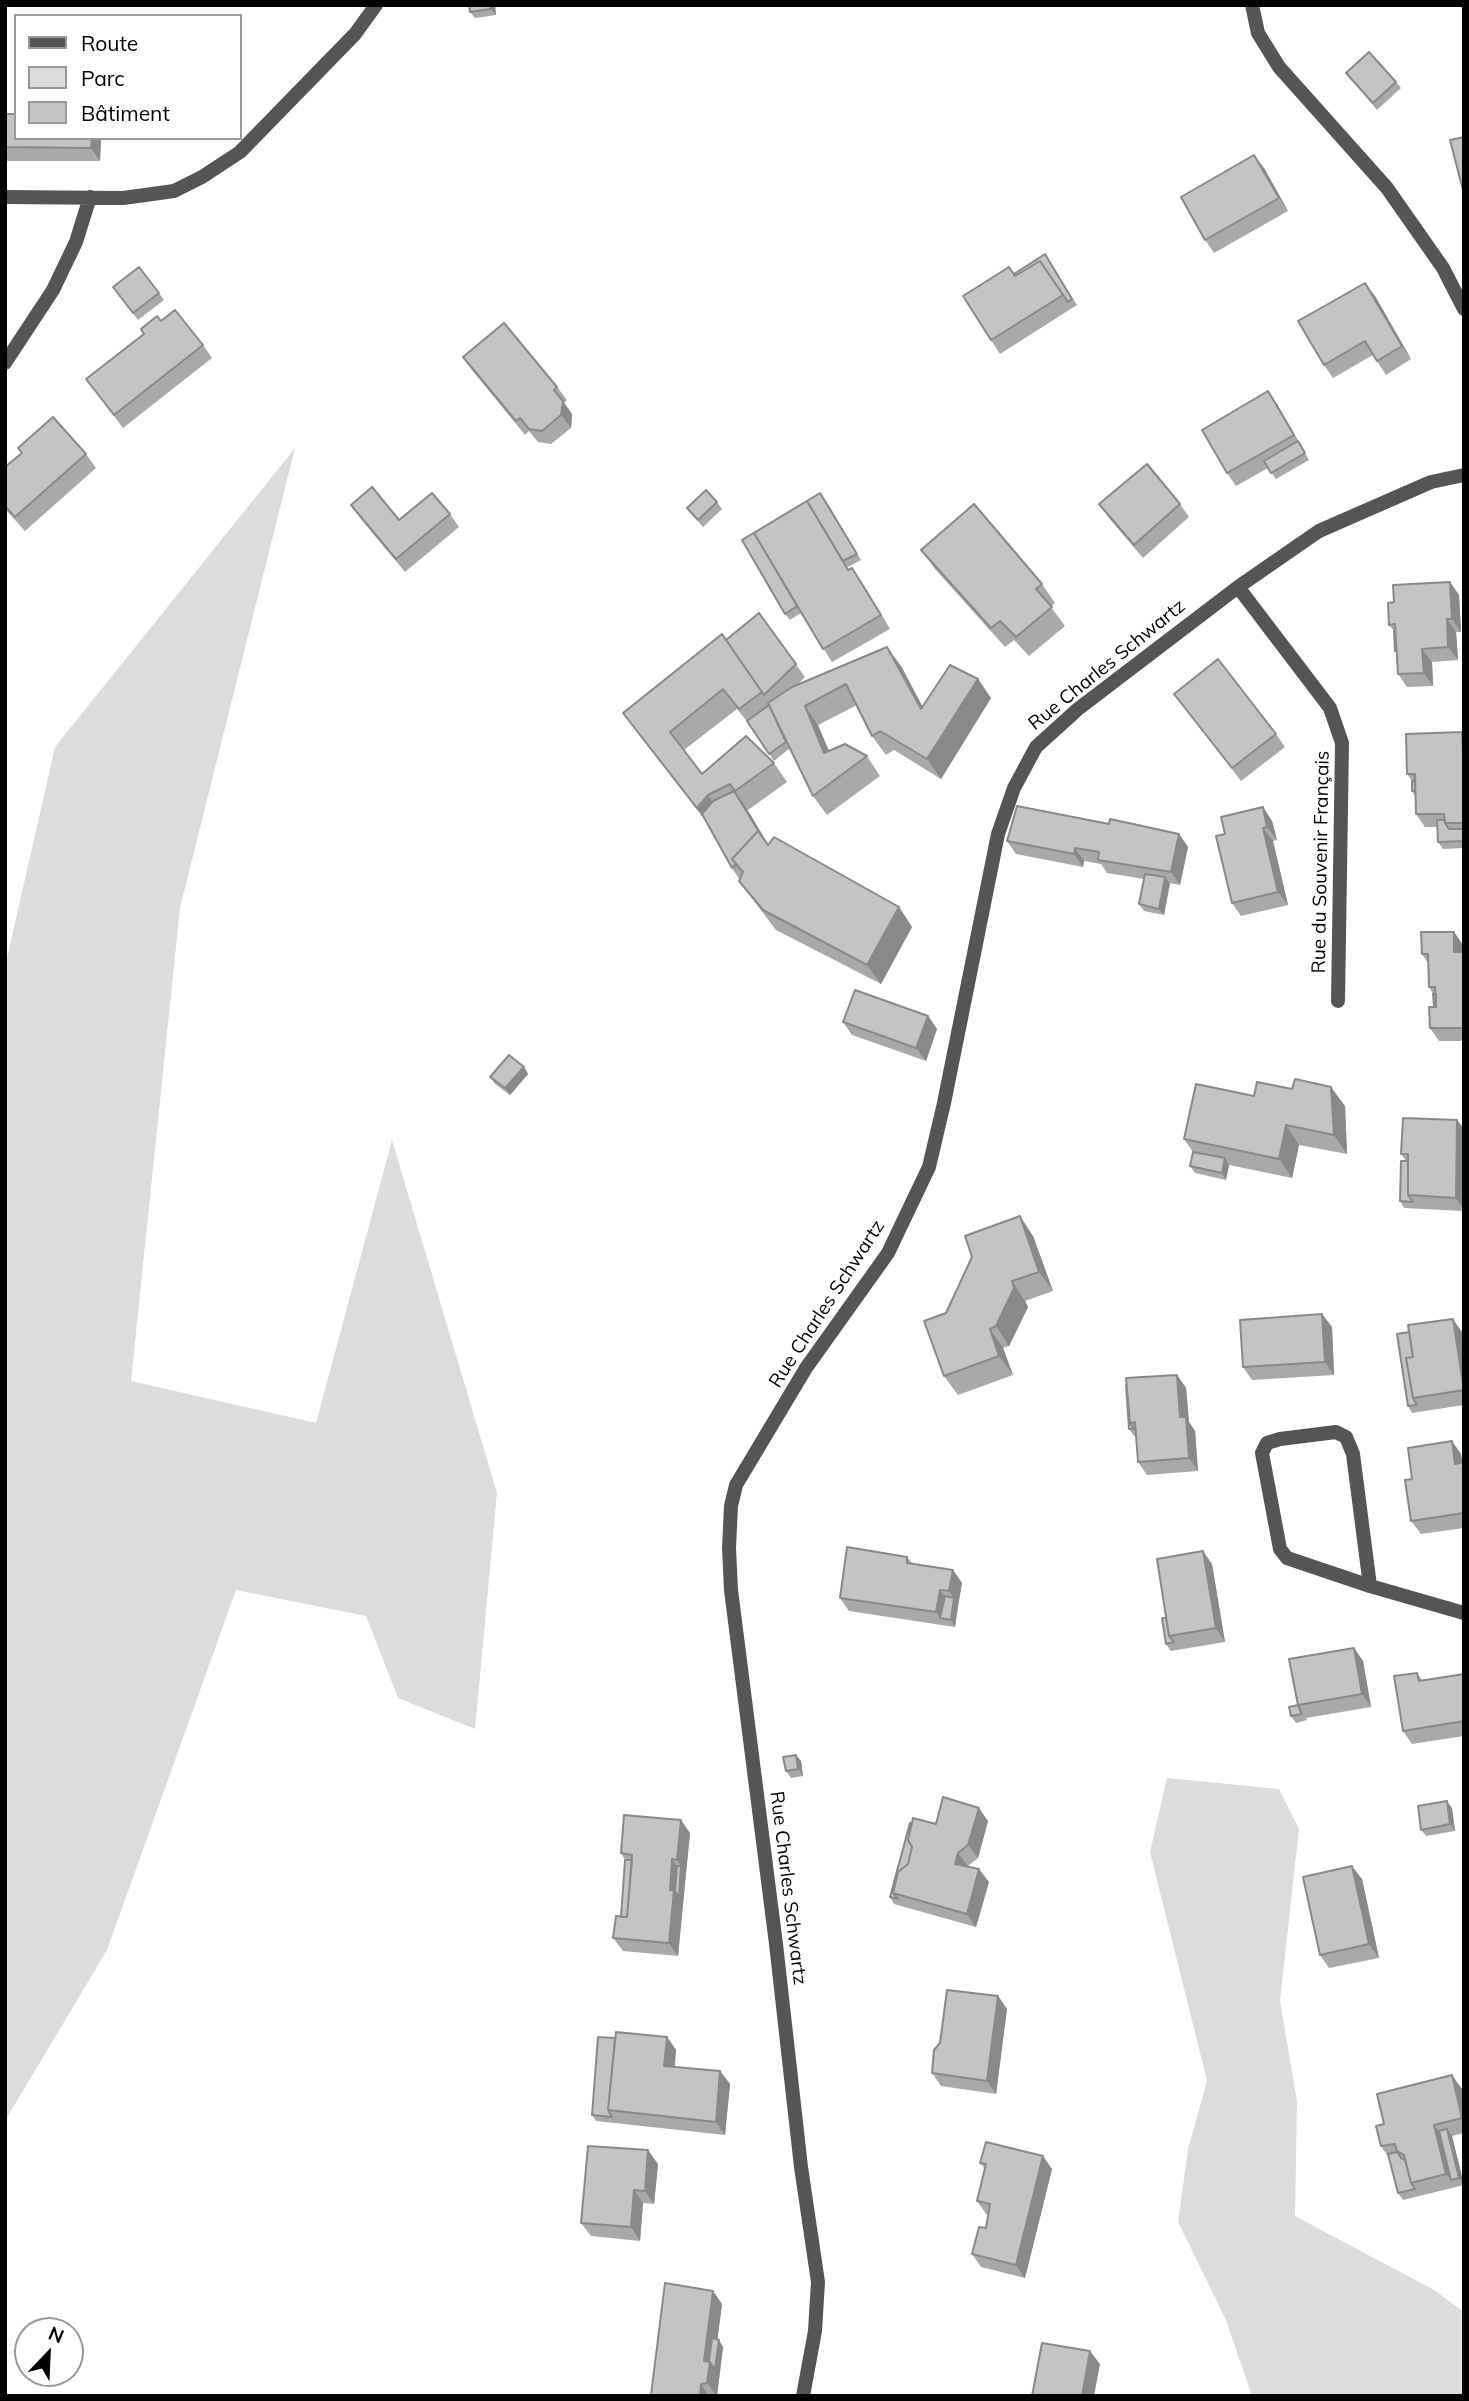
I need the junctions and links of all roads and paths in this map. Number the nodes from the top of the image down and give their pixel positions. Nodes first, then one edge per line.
1 (376, 5) edge
2 (1252, 5) edge
3 (5, 197) edge
4 (90, 197) junction
5 (1464, 309) edge
6 (5, 363) edge
7 (1464, 475) edge
8 (1238, 587) junction
9 (1338, 1002) dead end
10 (1370, 1586) junction
11 (1464, 1613) edge
12 (803, 2396) edge

1 - 4 street
2 - 5 street
3 - 4 street
4 - 6 street
7 - 8 street, Rue Charles Schwartz
8 - 9 street, Rue du Souvenir Français
8 - 12 street, Rue Charles Schwartz
10 - 10 street
10 - 11 street

